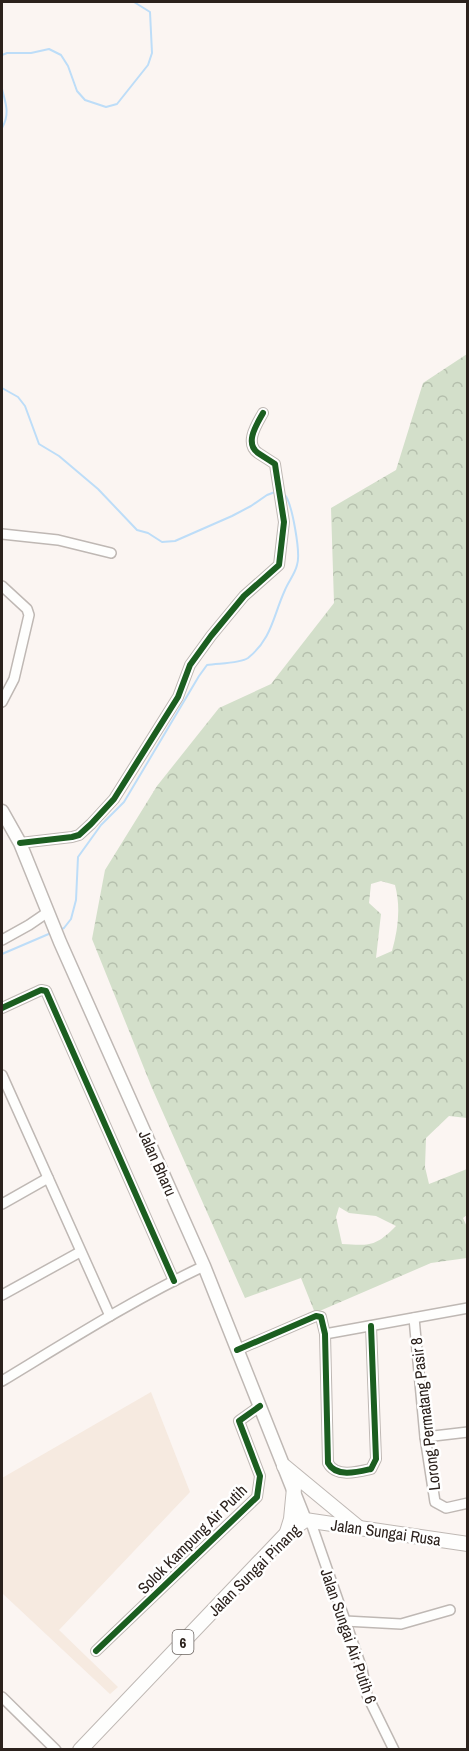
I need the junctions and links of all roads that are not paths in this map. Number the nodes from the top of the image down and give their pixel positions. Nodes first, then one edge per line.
1 (263, 413) dead end
2 (2, 534) edge
3 (111, 553) dead end
4 (2, 586) edge
5 (2, 702) edge
6 (2, 811) edge
7 (20, 843) junction
8 (50, 918) junction
9 (2, 940) edge
10 (2, 1008) edge
11 (2, 1075) edge
12 (48, 1178) junction
13 (2, 1204) edge
14 (80, 1252) junction
15 (204, 1266) junction
16 (174, 1281) junction
17 (2, 1295) edge
18 (468, 1308) edge
19 (110, 1316) junction
20 (414, 1318) junction
21 (371, 1326) junction
22 (325, 1334) junction
23 (237, 1350) junction
24 (2, 1381) edge
25 (260, 1406) junction
26 (468, 1432) edge
27 (425, 1437) junction
28 (284, 1466) junction
29 (294, 1488) junction
30 (468, 1503) edge
31 (307, 1520) junction
32 (360, 1528) junction
33 (286, 1534) junction
34 (468, 1544) edge
35 (450, 1610) dead end
36 (345, 1621) junction
37 (96, 1651) dead end
38 (2, 1697) edge
39 (56, 1749) edge
40 (80, 1749) edge
41 (394, 1749) edge

1 - 7 street
2 - 3 street
4 - 5 street
6 - 7 main road, Jalan Bharu
7 - 8 main road, Jalan Bharu
8 - 9 street
8 - 15 main road, Jalan Bharu
10 - 16 street
11 - 12 street
12 - 13 street
12 - 14 street
14 - 17 street
14 - 19 street
15 - 16 street
15 - 23 main road, Jalan Bharu
16 - 19 street
18 - 20 street
19 - 24 street
20 - 21 street
20 - 27 street, Lorong Permatang Pasir 8
21 - 22 street
21 - 22 street
22 - 23 street
23 - 25 main road, Jalan Bharu
25 - 28 main road, Jalan Bharu
25 - 37 street, Solok Kampung Air Putih
26 - 27 street
27 - 30 street, Lorong Permatang Pasir 8
28 - 29 main road, Jalan Bharu
28 - 32 main road
29 - 31 main road, Jalan Bharu
29 - 33 main road
31 - 32 main road, Jalan Sungai Rusa
31 - 33 main road, Jalan Sungai Pinang / 6
31 - 36 street, Jalan Sungai Air Putih 6
32 - 34 main road, Jalan Sungai Rusa
33 - 40 main road, Jalan Sungai Pinang / 6
35 - 36 street
36 - 41 street, Jalan Sungai Air Putih 6
38 - 39 street

